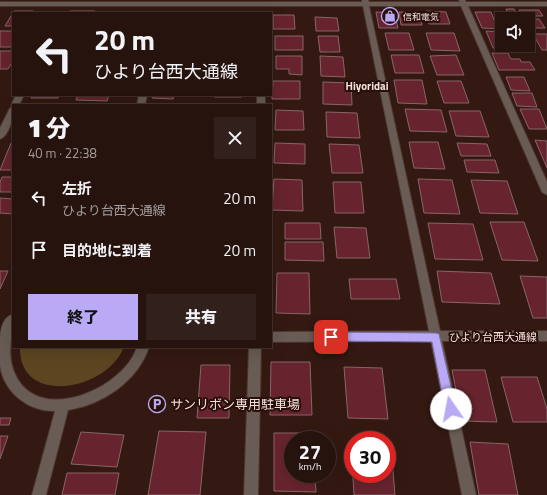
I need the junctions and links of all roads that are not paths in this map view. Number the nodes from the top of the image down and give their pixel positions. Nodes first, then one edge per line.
1 (166, 2) edge
2 (263, 2) edge
3 (366, 2) edge
4 (463, 2) edge
5 (0, 4) edge
6 (65, 4) junction
7 (547, 4) edge
8 (61, 12) edge
9 (163, 12) edge
10 (12, 112) edge
11 (0, 136) edge
12 (547, 192) edge
13 (12, 320) edge
14 (2, 333) edge
15 (547, 336) edge
16 (272, 337) edge
17 (436, 337) junction
18 (142, 348) edge
19 (255, 348) edge
20 (64, 405) junction
21 (39, 495) edge
22 (251, 495) edge
23 (469, 495) edge

1 - 2 street
1 - 6 street
1 - 9 street
2 - 3 street
3 - 4 street
3 - 17 street
4 - 7 street
4 - 12 street
5 - 6 street
6 - 8 street
10 - 11 street
13 - 14 street
14 - 20 street
15 - 17 street, ひより台西大通線
16 - 17 street, ひより台西大通線
17 - 23 street
18 - 20 street
19 - 22 street
20 - 21 street

